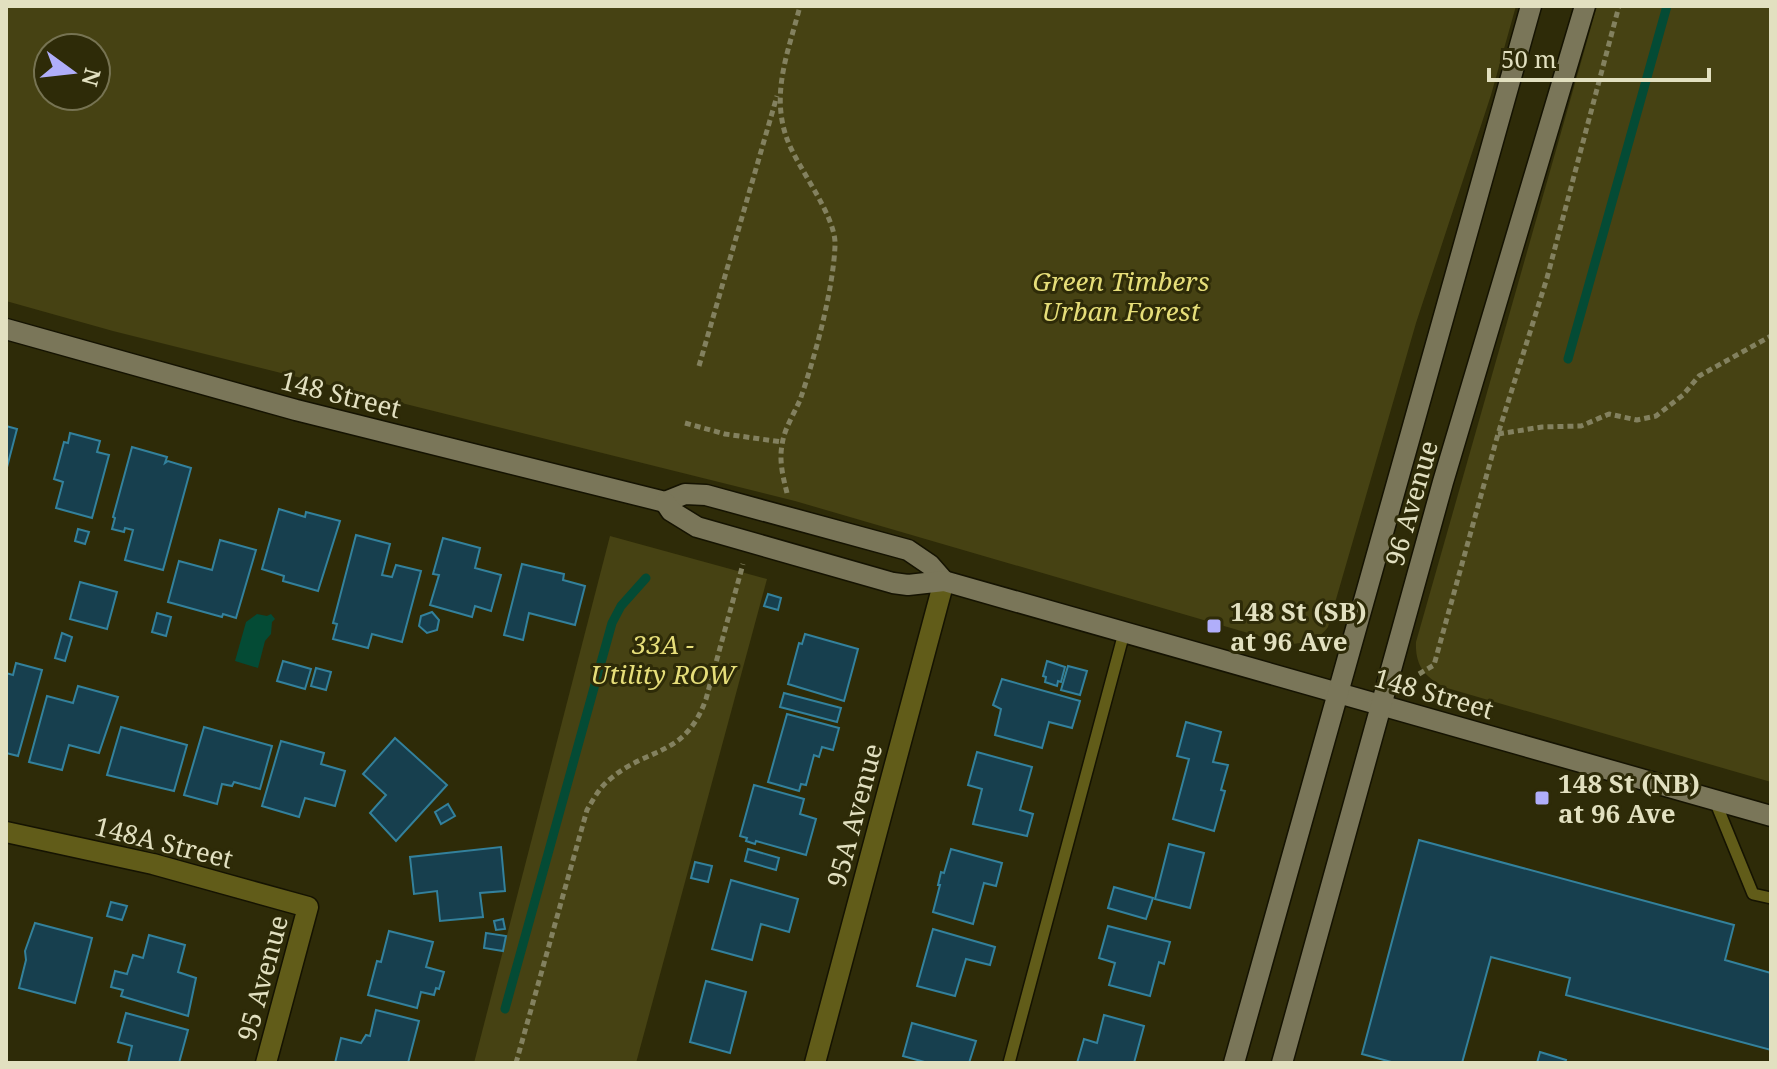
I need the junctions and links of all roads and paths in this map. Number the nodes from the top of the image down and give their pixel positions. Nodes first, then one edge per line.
1 (800, 6) edge
2 (1531, 6) edge
3 (1585, 6) edge
4 (1619, 6) edge
5 (778, 91) junction
6 (6, 329) edge
7 (1771, 336) edge
8 (699, 366) dead end
9 (685, 423) dead end
10 (1498, 434) junction
11 (782, 442) junction
12 (787, 495) dead end
13 (665, 502) junction
14 (744, 562) dead end
15 (944, 581) junction
16 (1124, 633) junction
17 (1419, 674) dead end
18 (1337, 693) junction
19 (1382, 705) junction
20 (1715, 800) junction
21 (1771, 816) edge
22 (6, 832) edge
23 (1771, 898) edge
24 (308, 907) joint
25 (266, 1063) edge
26 (516, 1063) edge
27 (815, 1063) edge
28 (1009, 1063) edge
29 (1234, 1063) edge
30 (1282, 1063) edge

1 - 5 path
2 - 18 main road, 96 Avenue
3 - 19 main road, 96 Avenue
4 - 10 path
5 - 8 path
5 - 11 path
6 - 13 main road, 148 Street
7 - 10 path
9 - 11 path
10 - 17 path
11 - 12 path
13 - 15 main road, 148 Street
13 - 15 main road, 148 Street
14 - 26 path
15 - 16 main road, 148 Street
15 - 27 street, 95A Avenue
16 - 18 main road, 148 Street
16 - 28 lane
18 - 19 main road, 148 Street
18 - 29 main road, 96 Avenue
19 - 20 main road, 148 Street
19 - 30 main road, 96 Avenue
20 - 21 main road, 148 Street
20 - 23 lane
22 - 24 street, 148A Street
24 - 25 street, 95 Avenue

